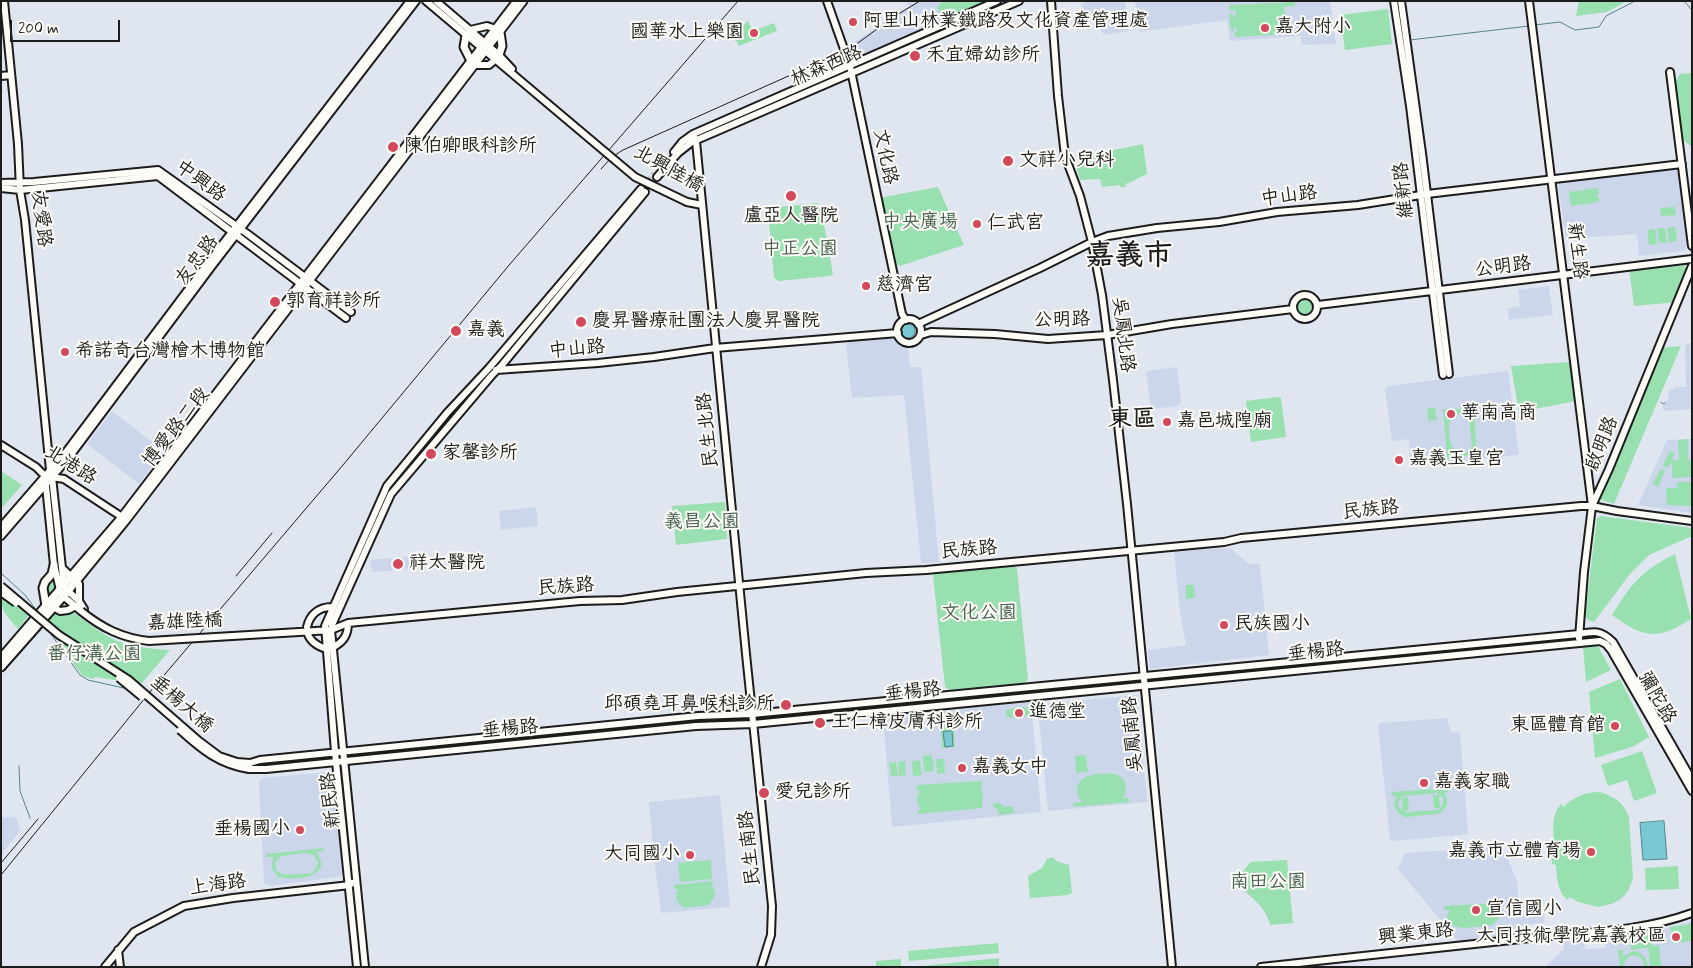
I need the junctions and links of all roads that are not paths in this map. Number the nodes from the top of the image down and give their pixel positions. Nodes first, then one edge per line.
1 (4, 1) edge
2 (410, 1) edge
3 (416, 1) edge
4 (426, 1) edge
5 (436, 1) edge
6 (518, 1) edge
7 (523, 1) edge
8 (827, 1) edge
9 (997, 1) edge
10 (1019, 1) edge
11 (1051, 1) edge
12 (1394, 1) edge
13 (1402, 1) edge
14 (1530, 1) edge
15 (498, 31) junction
16 (468, 33) junction
17 (485, 47) junction
18 (497, 57) junction
19 (473, 63) junction
20 (850, 66) junction
21 (1670, 72) dead end
22 (852, 73) junction
23 (11, 75) junction
24 (1, 76) edge
25 (693, 134) junction
26 (696, 144) junction
27 (1682, 164) junction
28 (1552, 178) junction
29 (1, 183) edge
30 (20, 186) junction
31 (1, 188) edge
32 (1424, 194) junction
33 (702, 205) junction
34 (237, 230) junction
35 (1092, 242) junction
36 (1692, 246) edge
37 (1692, 259) edge
38 (1692, 266) edge
39 (1564, 275) junction
40 (305, 282) junction
41 (1435, 292) junction
42 (1318, 306) junction
43 (1293, 309) junction
44 (349, 315) dead end
45 (906, 320) junction
46 (918, 324) junction
47 (898, 333) junction
48 (1107, 334) junction
49 (920, 335) junction
50 (715, 348) junction
51 (489, 368) junction
52 (498, 371) junction
53 (1446, 375) dead end
54 (1, 440) edge
55 (1, 445) edge
56 (48, 477) junction
57 (1592, 506) junction
58 (122, 517) junction
59 (1692, 521) edge
60 (1, 527) edge
61 (1, 536) edge
62 (1131, 551) junction
63 (362, 552) junction
64 (58, 566) junction
65 (74, 579) junction
66 (1, 586) edge
67 (740, 586) junction
68 (64, 591) junction
69 (1, 592) edge
70 (80, 607) junction
71 (332, 607) junction
72 (340, 608) junction
73 (44, 613) junction
74 (348, 624) junction
75 (328, 628) junction
76 (307, 629) junction
77 (299, 630) joint
78 (1579, 634) junction
79 (1579, 642) junction
80 (329, 649) junction
81 (5, 654) edge
82 (1, 667) edge
83 (1144, 677) junction
84 (1144, 685) junction
85 (752, 714) junction
86 (753, 724) junction
87 (338, 752) junction
88 (340, 762) junction
89 (250, 766) junction
90 (1692, 780) edge
91 (1692, 791) edge
92 (355, 880) junction
93 (350, 885) junction
94 (1692, 913) edge
95 (118, 950) junction
96 (105, 967) edge
97 (120, 967) edge
98 (357, 967) edge
99 (365, 967) edge
100 (761, 967) edge
101 (1173, 967) edge
102 (1261, 967) edge

1 - 23 street, 友愛路
2 - 34 street, 友忠路
3 - 34 street, 友忠路
4 - 16 street
5 - 16 street
6 - 15 main road
7 - 15 main road
8 - 20 street, 文化路
9 - 20 street, 林森西路
10 - 22 street, 林森西路
11 - 35 street, 吳鳳北路
12 - 32 street, 維新路
13 - 32 street, 維新路
14 - 28 street, 新生路
15 - 16 street
15 - 17 main road, 博愛路二段
15 - 18 main road
16 - 17 street, 北興陸橋
16 - 19 main road
17 - 18 street, 北興陸橋
17 - 19 main road, 博愛路二段
18 - 19 street
18 - 33 street, 北興陸橋, bridge
19 - 40 main road, 博愛路二段
20 - 22 street, 文化路
20 - 25 street, 林森西路
21 - 27 street
22 - 26 street, 林森西路
22 - 45 street, 文化路
23 - 24 street
23 - 30 street, 友愛路
25 - 26 street, 民生北路
25 - 26 street, 林森西路
26 - 33 street, 民生北路
27 - 28 street, 中山路
27 - 36 street
28 - 32 street, 中山路
28 - 39 street, 新生路
29 - 30 street, 中興路
30 - 31 street, 中興路
30 - 34 street, 中興路
30 - 56 street, 友愛路
32 - 35 street, 中山路
32 - 41 street, 維新路
33 - 50 street, 民生北路
34 - 40 street, 中興路
34 - 56 street, 友忠路
35 - 46 street, 中山路
35 - 48 street, 吳鳳北路
37 - 39 street, 公明路
38 - 57 street, 啟明路
39 - 41 street, 公明路
39 - 57 street, 新生路
40 - 44 street, 中興路
40 - 58 main road, 博愛路二段
40 - 65 main road, 博愛路二段
41 - 42 street, 公明路
41 - 53 street, 維新路
42 - 43 street, 公明路
42 - 43 street
43 - 48 street, 公明路
45 - 46 street
45 - 47 street
46 - 49 street
47 - 49 street
47 - 50 street, 中山路
48 - 49 street, 公明路
48 - 62 street, 吳鳳北路
50 - 52 street, 中山路
50 - 67 street, 民生北路
51 - 52 street, 中山路
51 - 52 street
51 - 63 street
52 - 63 street
54 - 56 street, 北港路
55 - 56 street, 北港路
56 - 58 street, 北港路
56 - 60 street, 友忠路
56 - 61 street, 友忠路
56 - 64 street, 友愛路
57 - 59 street, 民族路
57 - 62 street, 民族路
57 - 78 street, 啟明路
58 - 65 main road, 博愛路二段
62 - 67 street, 民族路
62 - 83 street, 吳鳳北路
63 - 71 street
63 - 72 street
64 - 65 street
64 - 68 street, 友愛路
64 - 73 main road
65 - 68 main road, 博愛路二段
65 - 70 street
66 - 89 street, 垂楊大橋, bridge
67 - 74 street, 民族路
67 - 85 street, 民生北路
68 - 70 street
68 - 73 main road, 博愛路二段
69 - 89 street, 垂楊大橋, bridge
70 - 73 street
70 - 77 street, 嘉雄陸橋, bridge
71 - 75 street
71 - 76 street
72 - 74 street
72 - 75 street
73 - 81 main road, 博愛路二段
74 - 75 street, 民族路
74 - 80 street
75 - 76 street, 民族路
75 - 80 street, 新民路
76 - 77 street, 民族路
76 - 80 street
78 - 79 street, 啟明路
78 - 83 street, 垂楊路
78 - 90 street, 彌陀路
79 - 84 street, 垂楊路
79 - 91 street, 彌陀路
80 - 87 street, 新民路
81 - 82 main road, 博愛路二段
83 - 84 street, 吳鳳南路
83 - 85 street, 垂楊路
84 - 86 street, 垂楊路
84 - 101 street, 吳鳳南路
85 - 86 street, 民生北路
85 - 87 street, 垂楊路
86 - 88 street, 垂楊路
86 - 100 street, 民生南路
87 - 88 street, 新民路
87 - 89 street, 垂楊路
88 - 89 street, 垂楊路
88 - 92 street, 新民路
88 - 93 street, 新民路
92 - 93 street
92 - 99 street, 新民路
93 - 95 street, 上海路
93 - 98 street, 新民路
94 - 102 street, 興業東路
95 - 96 street, 上海路
95 - 97 street

